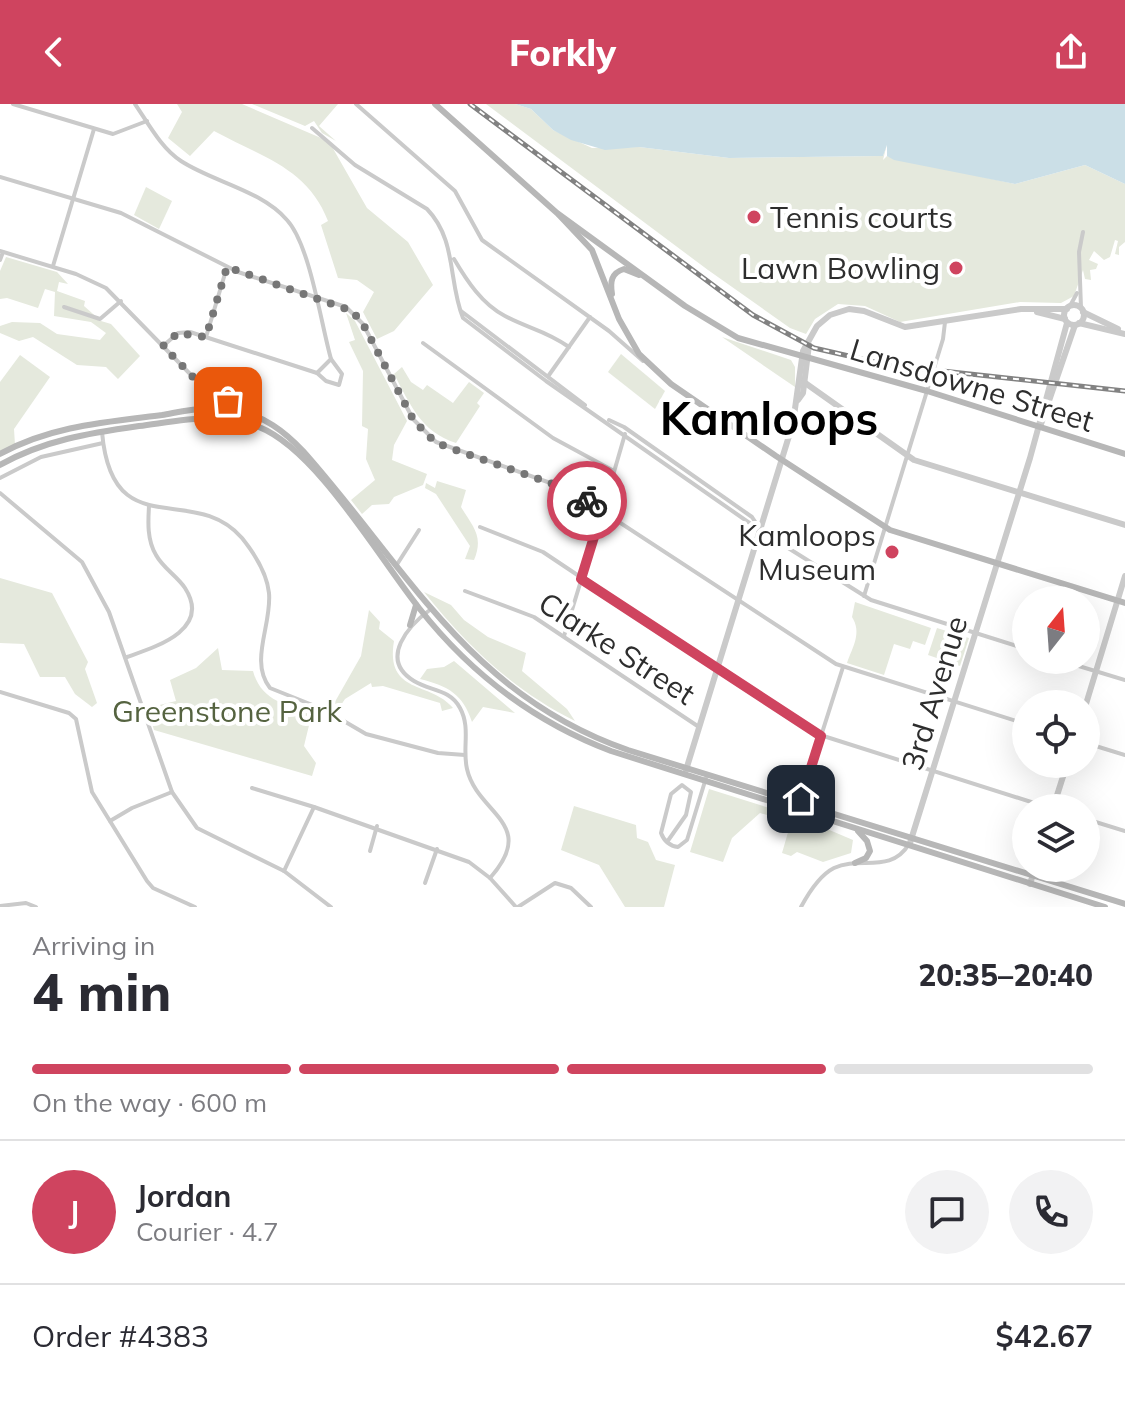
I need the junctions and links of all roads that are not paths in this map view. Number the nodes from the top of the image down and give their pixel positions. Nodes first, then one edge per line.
1 (13, 104) edge
2 (135, 104) edge
3 (356, 104) edge
4 (439, 105) edge
5 (147, 121) junction
6 (312, 128) dead end
7 (94, 129) junction
8 (0, 177) edge
9 (73, 198) junction
10 (557, 213) junction
11 (1083, 232) dead end
12 (1, 252) edge
13 (453, 258) junction
14 (0, 260) edge
15 (53, 266) junction
16 (227, 267) junction
17 (659, 287) junction
18 (1078, 291) junction
19 (314, 297) junction
20 (121, 301) junction
21 (64, 307) dead end
22 (1068, 308) junction
23 (1021, 309) junction
24 (615, 310) junction
25 (1082, 310) junction
26 (460, 311) junction
27 (590, 317) junction
28 (945, 322) junction
29 (1072, 322) junction
30 (1125, 333) edge
31 (206, 337) junction
32 (423, 343) dead end
33 (163, 346) junction
34 (569, 347) junction
35 (331, 359) junction
36 (804, 359) junction
37 (649, 365) junction
38 (801, 368) junction
39 (317, 373) junction
40 (549, 375) junction
41 (804, 385) junction
42 (210, 389) junction
43 (927, 391) junction
44 (798, 400) junction
45 (213, 408) junction
46 (229, 408) junction
47 (589, 410) junction
48 (223, 418) junction
49 (604, 419) junction
50 (100, 423) junction
51 (1040, 427) junction
52 (101, 431) junction
53 (625, 434) junction
54 (103, 443) junction
55 (0, 454) edge
56 (1125, 454) edge
57 (907, 456) junction
58 (783, 460) junction
59 (0, 465) edge
60 (614, 471) junction
61 (0, 478) edge
62 (0, 493) edge
63 (1019, 493) junction
64 (605, 503) dead end
65 (149, 506) junction
66 (602, 511) junction
67 (1125, 525) edge
68 (480, 527) dead end
69 (885, 528) junction
70 (419, 530) dead end
71 (761, 531) junction
72 (997, 564) junction
73 (394, 568) junction
74 (1125, 576) edge
75 (581, 579) junction
76 (465, 591) dead end
77 (864, 596) junction
78 (739, 600) junction
79 (1121, 602) edge
80 (416, 605) junction
81 (431, 609) junction
82 (424, 614) junction
83 (410, 625) junction
84 (976, 633) junction
85 (564, 636) junction
86 (1012, 645) edge
87 (127, 657) junction
88 (1100, 661) edge
89 (843, 667) junction
90 (718, 669) junction
91 (1100, 673) edge
92 (1125, 680) edge
93 (0, 692) edge
94 (954, 702) junction
95 (1012, 720) edge
96 (699, 727) junction
97 (821, 736) junction
98 (1100, 747) edge
99 (465, 755) junction
100 (1125, 755) edge
101 (686, 771) junction
102 (933, 772) junction
103 (706, 777) junction
104 (252, 788) dead end
105 (172, 792) junction
106 (1012, 796) edge
107 (800, 803) junction
108 (314, 807) junction
109 (109, 822) junction
110 (1100, 823) edge
111 (377, 826) junction
112 (855, 828) junction
113 (1125, 831) edge
114 (911, 841) junction
115 (667, 842) junction
116 (437, 849) junction
117 (370, 851) dead end
118 (855, 863) junction
119 (1012, 870) edge
120 (284, 871) junction
121 (490, 878) junction
122 (1047, 882) edge
123 (1053, 882) edge
124 (425, 883) dead end
125 (1125, 904) edge
126 (0, 906) edge
127 (36, 907) edge
128 (195, 907) edge
129 (331, 907) edge
130 (517, 907) edge
131 (591, 907) edge
132 (801, 907) edge
133 (1105, 907) edge

1 - 7 street
2 - 5 street
3 - 27 street
4 - 10 main road
5 - 7 street
5 - 19 street
6 - 13 street
7 - 9 street
8 - 9 street
9 - 15 street
9 - 16 street
10 - 17 main road
10 - 24 main road
11 - 18 street
12 - 14 street
12 - 15 street
13 - 26 street
13 - 34 street
15 - 20 street
16 - 19 street
16 - 31 street
17 - 24 main road
17 - 36 main road, Lansdowne Street
18 - 22 street
18 - 25 street
19 - 35 street
19 - 66 street
20 - 21 street
20 - 33 street
22 - 23 street
22 - 25 street
22 - 29 street
23 - 28 street
23 - 29 street
24 - 37 main road
25 - 29 street
25 - 30 street
26 - 40 street
26 - 47 street
27 - 34 street
27 - 37 street
28 - 36 street
28 - 43 street
29 - 30 street
29 - 51 street, 3rd Avenue
31 - 33 street
31 - 39 street
32 - 60 street
33 - 42 street
34 - 40 street
35 - 39 street
35 - 39 street
36 - 38 street
36 - 41 street
36 - 43 main road, Lansdowne Street
37 - 58 main road
38 - 41 street
38 - 44 street
40 - 47 street
41 - 44 street
41 - 57 street
42 - 45 main road
42 - 46 main road
43 - 51 main road, Lansdowne Street
43 - 57 street
44 - 58 street
45 - 46 main road
45 - 50 main road
46 - 48 main road
46 - 73 main road
47 - 49 street
48 - 52 main road
48 - 73 main road
49 - 53 street
49 - 71 street
50 - 52 street
50 - 55 main road
51 - 56 main road, Lansdowne Street
51 - 63 street, 3rd Avenue
52 - 54 street
52 - 59 main road
53 - 60 street
53 - 71 street
54 - 61 street
54 - 65 street
57 - 63 street
57 - 69 street
58 - 69 main road
58 - 71 street
60 - 64 street
62 - 87 street
63 - 67 street
63 - 72 street, 3rd Avenue
65 - 87 street
65 - 99 street
66 - 75 street
66 - 78 street
68 - 75 street
69 - 72 main road
69 - 77 street
70 - 73 street
71 - 77 street
71 - 78 street
72 - 79 main road
72 - 84 street, 3rd Avenue
73 - 80 main road
73 - 81 main road
74 - 79 street
75 - 85 street
75 - 90 street
76 - 85 street, Clarke Street
77 - 84 street
78 - 89 street
78 - 90 street
79 - 88 street
80 - 82 main road
80 - 83 main road
81 - 82 street
81 - 101 main road
82 - 83 street
82 - 101 main road
83 - 99 street
84 - 86 street
84 - 94 street, 3rd Avenue
85 - 96 street, Clarke Street
87 - 105 street
89 - 94 street
89 - 97 street
90 - 96 street
90 - 97 street
91 - 92 street
93 - 109 street
94 - 95 street
94 - 102 street, 3rd Avenue
96 - 101 street
97 - 102 street
97 - 107 street
98 - 100 street
99 - 121 street
101 - 103 main road
102 - 106 street
102 - 114 street, 3rd Avenue
103 - 107 main road
103 - 112 main road
103 - 115 street
104 - 108 street
105 - 109 street
105 - 120 street
107 - 114 main road
108 - 111 street
108 - 120 street
109 - 128 street
110 - 113 street
111 - 116 street
111 - 117 street
112 - 114 main road
112 - 118 main road
114 - 118 street
114 - 119 main road
115 - 115 street
116 - 121 street
116 - 124 street
118 - 132 street
120 - 129 street
121 - 130 street
122 - 133 main road
123 - 125 main road
126 - 127 street
130 - 131 street

